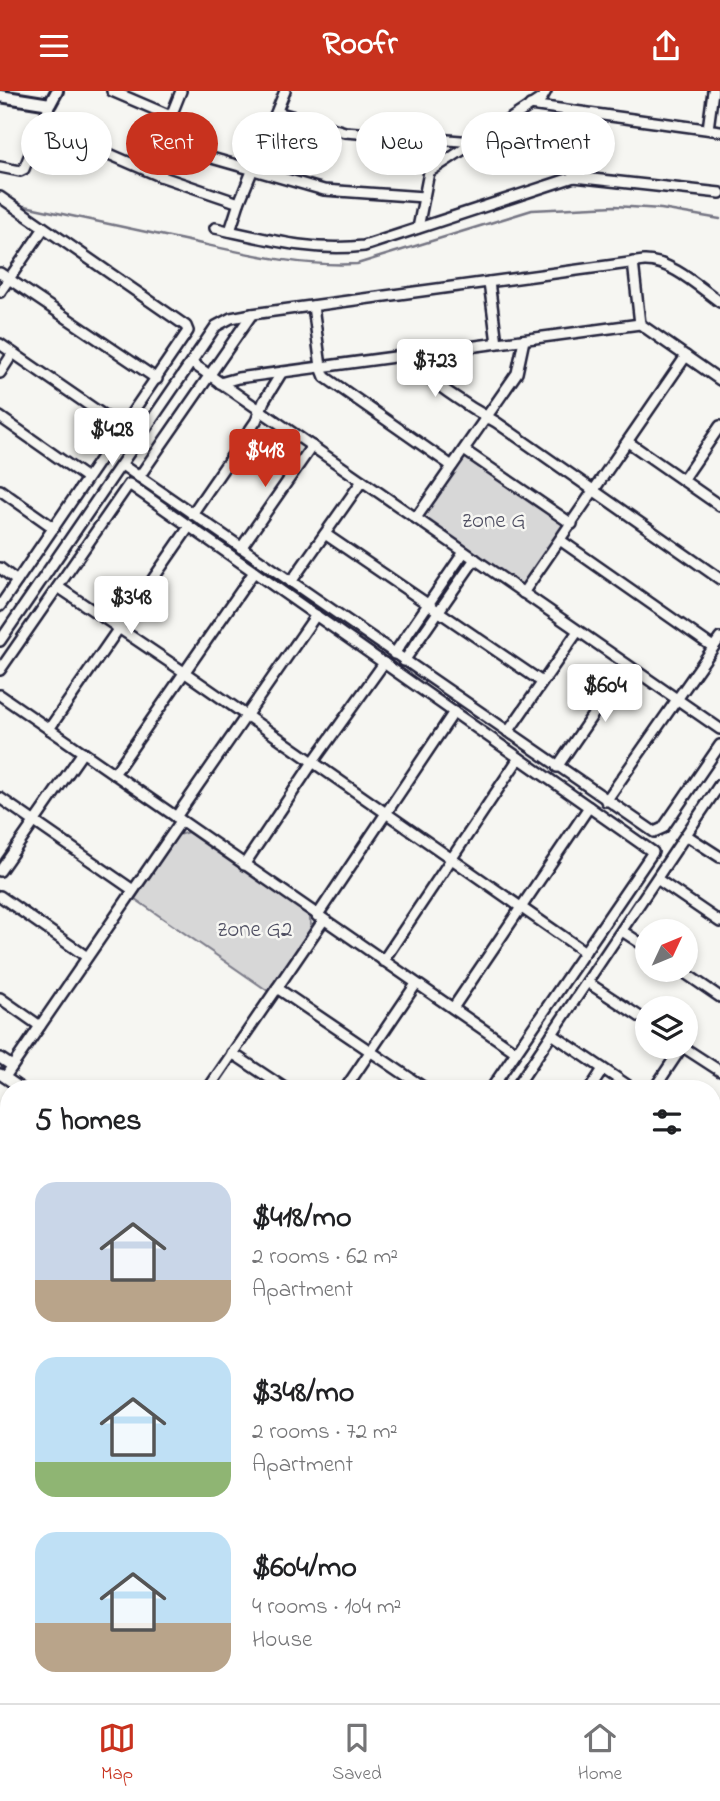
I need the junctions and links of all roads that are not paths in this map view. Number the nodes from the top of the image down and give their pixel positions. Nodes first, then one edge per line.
1 (57, 91) edge
2 (112, 91) edge
3 (143, 91) edge
4 (181, 91) edge
5 (285, 91) edge
6 (546, 91) edge
7 (713, 91) edge
8 (0, 96) edge
9 (138, 102) junction
10 (50, 104) junction
11 (530, 105) junction
12 (47, 112) edge
13 (162, 112) edge
14 (173, 112) edge
15 (277, 112) edge
16 (519, 112) edge
17 (575, 112) edge
18 (615, 117) edge
19 (708, 129) junction
20 (342, 131) edge
21 (720, 131) edge
22 (461, 141) edge
23 (461, 151) edge
24 (112, 155) edge
25 (0, 167) edge
26 (21, 170) edge
27 (250, 175) edge
28 (270, 175) edge
29 (160, 176) joint
30 (574, 177) joint
31 (720, 193) edge
32 (0, 197) edge
33 (424, 197) junction
34 (239, 203) junction
35 (44, 228) junction
36 (215, 228) dead end
37 (418, 228) junction
38 (230, 231) junction
39 (633, 262) junction
40 (0, 273) edge
41 (9, 279) junction
42 (489, 282) junction
43 (0, 292) edge
44 (720, 302) edge
45 (313, 306) junction
46 (252, 314) junction
47 (640, 324) junction
48 (524, 340) junction
49 (497, 343) junction
50 (0, 344) edge
51 (13, 353) junction
52 (407, 355) junction
53 (686, 356) junction
54 (192, 363) junction
55 (321, 367) junction
56 (282, 372) junction
57 (0, 373) edge
58 (210, 375) junction
59 (157, 379) junction
60 (720, 380) edge
61 (220, 383) junction
62 (260, 411) junction
63 (0, 417) edge
64 (487, 417) junction
65 (720, 426) edge
66 (122, 428) junction
67 (628, 442) junction
68 (312, 446) junction
69 (464, 450) junction
70 (122, 465) junction
71 (452, 466) junction
72 (139, 477) junction
73 (87, 478) junction
74 (683, 480) junction
75 (362, 481) junction
76 (0, 490) edge
77 (595, 492) junction
78 (720, 506) edge
79 (192, 514) junction
80 (416, 518) junction
81 (572, 524) junction
82 (189, 527) junction
83 (54, 528) junction
84 (325, 534) junction
85 (560, 540) junction
86 (241, 548) junction
87 (464, 552) junction
88 (475, 559) junction
89 (0, 568) edge
90 (254, 572) junction
91 (720, 579) edge
92 (17, 581) junction
93 (291, 582) junction
94 (58, 587) junction
95 (523, 593) junction
96 (428, 604) junction
97 (0, 606) edge
98 (438, 611) junction
99 (316, 615) junction
100 (119, 628) junction
101 (578, 631) junction
102 (720, 638) edge
103 (0, 641) edge
104 (713, 647) junction
105 (394, 654) junction
106 (404, 661) junction
107 (384, 663) junction
108 (627, 665) junction
109 (0, 670) edge
110 (184, 672) junction
111 (542, 683) junction
112 (0, 695) edge
113 (677, 699) junction
114 (454, 712) junction
115 (246, 715) junction
116 (49, 729) junction
117 (720, 729) edge
118 (508, 732) junction
119 (720, 745) edge
120 (83, 752) junction
121 (519, 758) junction
122 (313, 762) junction
123 (557, 767) junction
124 (114, 774) junction
125 (720, 784) edge
126 (0, 799) edge
127 (606, 801) junction
128 (589, 807) junction
129 (386, 814) junction
130 (179, 819) junction
131 (34, 822) junction
132 (686, 835) junction
133 (720, 857) edge
134 (453, 860) junction
135 (244, 865) junction
136 (0, 871) edge
137 (657, 879) junction
138 (133, 890) junction
139 (0, 896) edge
140 (521, 907) junction
141 (320, 918) junction
142 (720, 922) edge
143 (622, 931) junction
144 (635, 940) edge
145 (585, 952) junction
146 (87, 957) junction
147 (383, 961) junction
148 (587, 982) junction
149 (698, 982) edge
150 (416, 984) junction
151 (277, 988) junction
152 (720, 997) edge
153 (0, 998) edge
154 (453, 1008) junction
155 (635, 1014) edge
156 (40, 1026) junction
157 (552, 1034) junction
158 (371, 1051) junction
159 (516, 1052) junction
160 (232, 1053) junction
161 (698, 1057) edge
162 (0, 1058) edge
163 (674, 1059) edge
164 (12, 1066) junction
165 (603, 1069) junction
166 (720, 1071) edge
167 (2, 1075) edge
168 (214, 1080) edge
169 (272, 1080) edge
170 (351, 1080) edge
171 (413, 1080) edge
172 (497, 1080) edge
173 (521, 1080) edge
174 (596, 1080) edge
175 (620, 1080) edge
176 (660, 1080) edge

1 - 10 street
2 - 9 street
3 - 9 street
4 - 14 street
5 - 15 street
6 - 11 street
7 - 19 street
8 - 10 street
9 - 13 street
10 - 12 street
11 - 16 street
11 - 17 street
18 - 19 street
19 - 21 street
20 - 22 street
23 - 33 street
24 - 29 street
25 - 26 street
27 - 34 street
28 - 33 street
29 - 34 street
30 - 31 street
30 - 37 street
32 - 35 street
33 - 37 street
34 - 38 street
35 - 41 street
35 - 59 street
36 - 38 street
37 - 38 street
39 - 42 street
39 - 44 street
39 - 47 street
40 - 41 street
41 - 43 street
41 - 59 street
42 - 45 street
42 - 49 street
45 - 46 street
45 - 55 street
46 - 54 street
46 - 58 street
47 - 48 street
47 - 53 street
48 - 49 street
48 - 64 street
49 - 52 street
50 - 51 street
51 - 57 street
51 - 66 street
52 - 55 street
52 - 64 street
53 - 60 street
53 - 67 street
54 - 58 street
54 - 70 street
55 - 56 street
55 - 71 street
56 - 61 street
56 - 62 street
58 - 61 street
58 - 72 street
59 - 66 street
61 - 62 street
62 - 68 street
62 - 79 street
63 - 73 street
64 - 69 street
64 - 77 street
65 - 74 street
66 - 73 street
67 - 74 street
67 - 77 street
68 - 75 street
68 - 86 street
69 - 71 street
69 - 81 street
70 - 72 street
70 - 103 street
71 - 80 street
72 - 79 street
73 - 83 street
74 - 78 street
75 - 80 street
75 - 84 street
76 - 83 street
77 - 81 street
77 - 91 street
79 - 86 street
80 - 87 street
81 - 85 street
82 - 90 street
82 - 94 street
82 - 100 street
83 - 92 street
84 - 93 street
84 - 96 street
85 - 95 street
85 - 104 street
86 - 93 street
87 - 88 street
87 - 96 street
88 - 95 street
88 - 98 street
89 - 92 street
90 - 99 street
90 - 110 street
92 - 97 street
93 - 105 street
94 - 100 street
94 - 109 street
95 - 101 street
96 - 98 street
96 - 105 street
98 - 106 street
98 - 111 street
99 - 107 street
99 - 115 street
100 - 110 street
100 - 116 street
101 - 108 street
101 - 111 street
102 - 104 street
104 - 113 street
105 - 106 street
106 - 118 street
107 - 114 street
107 - 122 street
108 - 113 street
108 - 123 street
110 - 115 street
110 - 124 street
111 - 118 street
112 - 116 street
113 - 117 street
113 - 127 street
114 - 121 street
114 - 129 street
115 - 122 street
115 - 130 street
116 - 120 street
118 - 123 street
119 - 127 street
120 - 124 street
120 - 131 street
121 - 128 street
121 - 134 street
122 - 129 street
122 - 135 street
123 - 127 street
124 - 130 street
125 - 132 street
126 - 131 street
128 - 140 street
128 - 145 street
129 - 134 street
129 - 141 street
130 - 135 street
130 - 138 street
131 - 136 street
131 - 138 street
132 - 133 street
132 - 137 street
134 - 140 street
134 - 147 street
135 - 141 street
137 - 142 street
137 - 143 street
138 - 146 street
139 - 146 street
140 - 145 street
140 - 154 street
141 - 147 street
141 - 151 street
143 - 144 street
143 - 148 street
145 - 159 street
146 - 156 street
147 - 150 street
148 - 155 street
148 - 157 street
149 - 152 street
150 - 154 street
150 - 158 street
151 - 158 street
151 - 160 street
153 - 156 street
154 - 159 street
156 - 164 street
157 - 165 street
157 - 173 street
158 - 170 street
158 - 171 street
159 - 172 street
160 - 168 street
160 - 169 street
161 - 166 street
162 - 164 street
163 - 176 street
164 - 167 street
165 - 174 street
165 - 175 street

